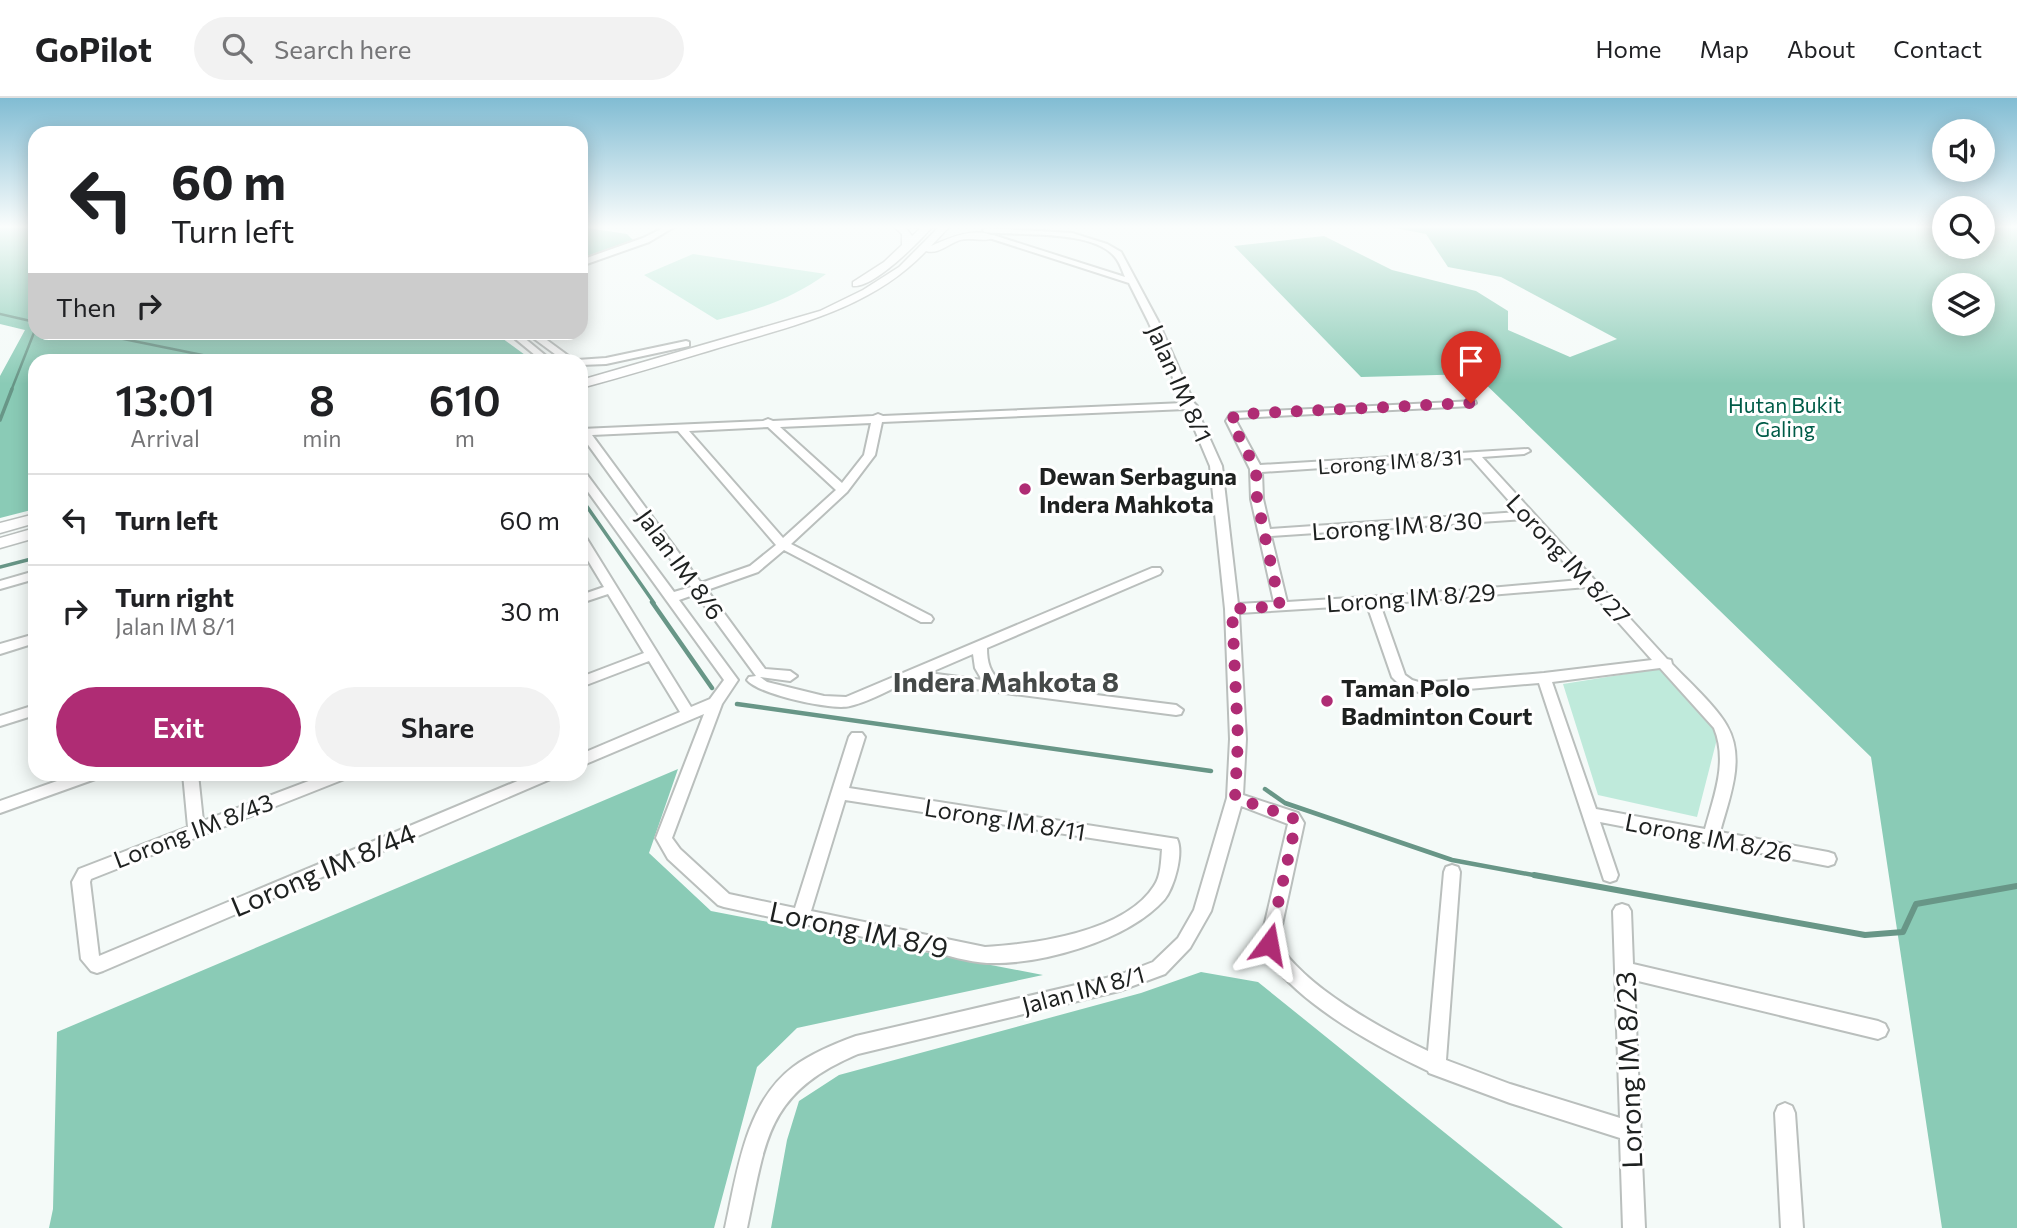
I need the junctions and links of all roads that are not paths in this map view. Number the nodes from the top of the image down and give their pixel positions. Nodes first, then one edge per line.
1 (865, 279) edge
2 (887, 279) edge
3 (894, 279) edge
4 (1124, 279) edge
5 (1132, 279) edge
6 (1134, 282) junction
7 (878, 285) junction
8 (521, 340) edge
9 (540, 340) edge
10 (686, 344) junction
11 (538, 354) edge
12 (560, 354) edge
13 (640, 362) junction
14 (588, 372) edge
15 (1471, 403) dead end
16 (1192, 406) junction
17 (878, 417) junction
18 (768, 422) junction
19 (680, 427) junction
20 (588, 432) edge
21 (588, 439) edge
22 (1524, 452) dead end
23 (1474, 455) junction
24 (1256, 469) junction
25 (588, 483) edge
26 (843, 490) junction
27 (1529, 515) junction
28 (28, 521) edge
29 (0, 528) edge
30 (1264, 533) junction
31 (28, 535) edge
32 (0, 542) edge
33 (783, 545) junction
34 (588, 551) edge
35 (1156, 571) dead end
36 (28, 577) edge
37 (1590, 583) junction
38 (0, 585) edge
39 (611, 589) junction
40 (699, 589) junction
41 (588, 597) edge
42 (674, 597) junction
43 (1372, 600) junction
44 (1280, 606) junction
45 (1232, 609) junction
46 (926, 619) dead end
47 (28, 640) edge
48 (980, 646) junction
49 (0, 649) edge
50 (652, 655) junction
51 (1666, 663) junction
52 (915, 673) junction
53 (790, 676) dead end
54 (761, 678) junction
55 (1544, 678) junction
56 (588, 679) edge
57 (731, 680) junction
58 (996, 686) junction
59 (715, 702) junction
60 (1177, 710) dead end
61 (28, 711) edge
62 (688, 714) junction
63 (0, 721) edge
64 (857, 737) dead end
65 (588, 757) edge
66 (73, 781) edge
67 (191, 781) edge
68 (323, 781) edge
69 (531, 781) edge
70 (839, 793) junction
71 (1235, 798) junction
72 (0, 807) edge
73 (1590, 814) junction
74 (196, 829) junction
75 (1711, 836) junction
76 (1171, 844) joint
77 (1828, 859) dead end
78 (1452, 872) dead end
79 (85, 874) joint
80 (1610, 875) dead end
81 (1622, 911) dead end
82 (800, 918) junction
83 (1624, 970) junction
84 (1878, 1030) dead end
85 (1436, 1067) junction
86 (1785, 1113) dead end
87 (1630, 1130) junction
88 (736, 1228) edge
89 (1633, 1228) edge
90 (1793, 1228) edge

1 - 10 main road
2 - 7 main road
3 - 7 main road
4 - 6 street
5 - 6 street, Jalan IM 8/1
6 - 16 street, Jalan IM 8/1
7 - 13 main road
8 - 11 street
9 - 12 street
10 - 13 main road
10 - 14 street
13 - 14 main road
15 - 24 street
16 - 17 street
16 - 45 street, Jalan IM 8/1
17 - 18 street
17 - 26 street
18 - 19 street
18 - 26 street
19 - 20 street
19 - 33 street
21 - 40 street, Jalan IM 8/6
22 - 23 street, Lorong IM 8/31
23 - 24 street, Lorong IM 8/31
23 - 27 street, Lorong IM 8/27
24 - 30 street
25 - 42 street
26 - 33 street
27 - 30 street, Lorong IM 8/30
27 - 37 street, Lorong IM 8/27
28 - 29 main road
30 - 44 street
31 - 32 main road
33 - 40 street
33 - 46 street
34 - 39 street
35 - 48 street
36 - 38 street
37 - 43 street, Lorong IM 8/29
37 - 51 street, Lorong IM 8/27
39 - 41 street
39 - 50 street
40 - 42 street
40 - 54 street, Jalan IM 8/6
42 - 57 street
43 - 44 street, Lorong IM 8/29
43 - 55 street
44 - 45 street, Lorong IM 8/29
45 - 71 street, Jalan IM 8/1
47 - 49 street
48 - 52 street
48 - 58 street
50 - 56 street
50 - 62 street
51 - 55 street
51 - 75 street, Lorong IM 8/27
52 - 54 street
52 - 58 street
53 - 54 street
54 - 57 street
55 - 73 street
57 - 59 street
58 - 60 street
59 - 62 street
59 - 82 street, Lorong IM 8/9
61 - 63 street
62 - 65 street
64 - 70 street
66 - 72 street
67 - 74 street
68 - 74 street, Lorong IM 8/43
69 - 79 street, Lorong IM 8/44
70 - 76 street, Lorong IM 8/11
70 - 82 street
71 - 85 street
71 - 88 street, Jalan IM 8/1
73 - 75 street, Lorong IM 8/26
73 - 80 street
74 - 79 street, Lorong IM 8/43
75 - 77 street, Lorong IM 8/26
76 - 82 street, Lorong IM 8/9
78 - 85 street
81 - 83 street, Lorong IM 8/23
83 - 84 street
83 - 87 street, Lorong IM 8/23
85 - 87 street
86 - 90 street
87 - 89 street, Lorong IM 8/23

